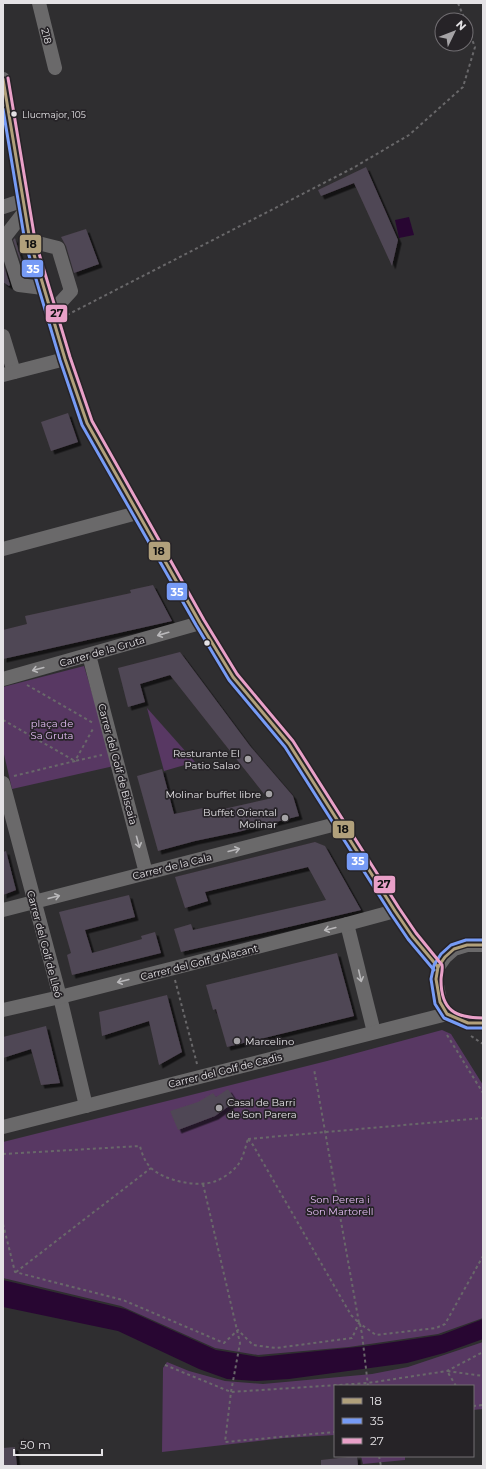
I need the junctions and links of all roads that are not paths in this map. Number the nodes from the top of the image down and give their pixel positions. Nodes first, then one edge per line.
1 (39, 3) edge
2 (55, 68) dead end
3 (3, 79) edge
4 (24, 205) junction
5 (3, 207) edge
6 (30, 241) junction
7 (43, 288) junction
8 (52, 318) junction
9 (3, 336) edge
10 (65, 359) junction
11 (9, 374) edge
12 (137, 513) junction
13 (3, 548) edge
14 (200, 623) junction
15 (89, 655) junction
16 (7, 678) edge
17 (7, 780) edge
18 (340, 823) junction
19 (146, 873) junction
20 (34, 902) junction
21 (3, 910) edge
22 (395, 911) junction
23 (347, 924) junction
24 (483, 945) edge
25 (438, 967) junction
26 (60, 997) junction
27 (3, 1010) edge
28 (447, 1014) junction
29 (483, 1023) edge
30 (374, 1032) junction
31 (86, 1106) junction
32 (3, 1127) edge

1 - 2 street, 218
3 - 4 street
4 - 5 street
4 - 6 street
4 - 7 street
6 - 7 street
6 - 8 street
7 - 8 street
8 - 10 street
9 - 11 street
10 - 11 street
10 - 12 street
12 - 13 street
12 - 14 street
14 -> 15 street, Carrer de la Gruta
14 - 18 street
15 -> 16 street, Carrer de la Gruta
15 -> 19 street, Carrer del Golf de Biscaia
17 - 20 street, Carrer del Golf de Lleó
19 -> 18 street, Carrer de la Cala
18 - 22 street
20 -> 19 street, Carrer de la Cala
20 - 21 street, Carrer de la Cala
20 - 26 street, Carrer del Golf de Lleó
22 - 23 street, Carrer del Golf d'Alacant
22 - 25 street
23 -> 26 street, Carrer del Golf d'Alacant
23 -> 30 street
24 - 25 street
25 - 28 street
26 - 27 street, Carrer del Golf d'Alacant
26 - 31 street, Carrer del Golf de Lleó
28 - 29 street
28 - 30 street, Carrer del Golf de Cadis
30 - 31 street, Carrer del Golf de Cadis
31 - 32 street, Carrer del Golf de Cadis

